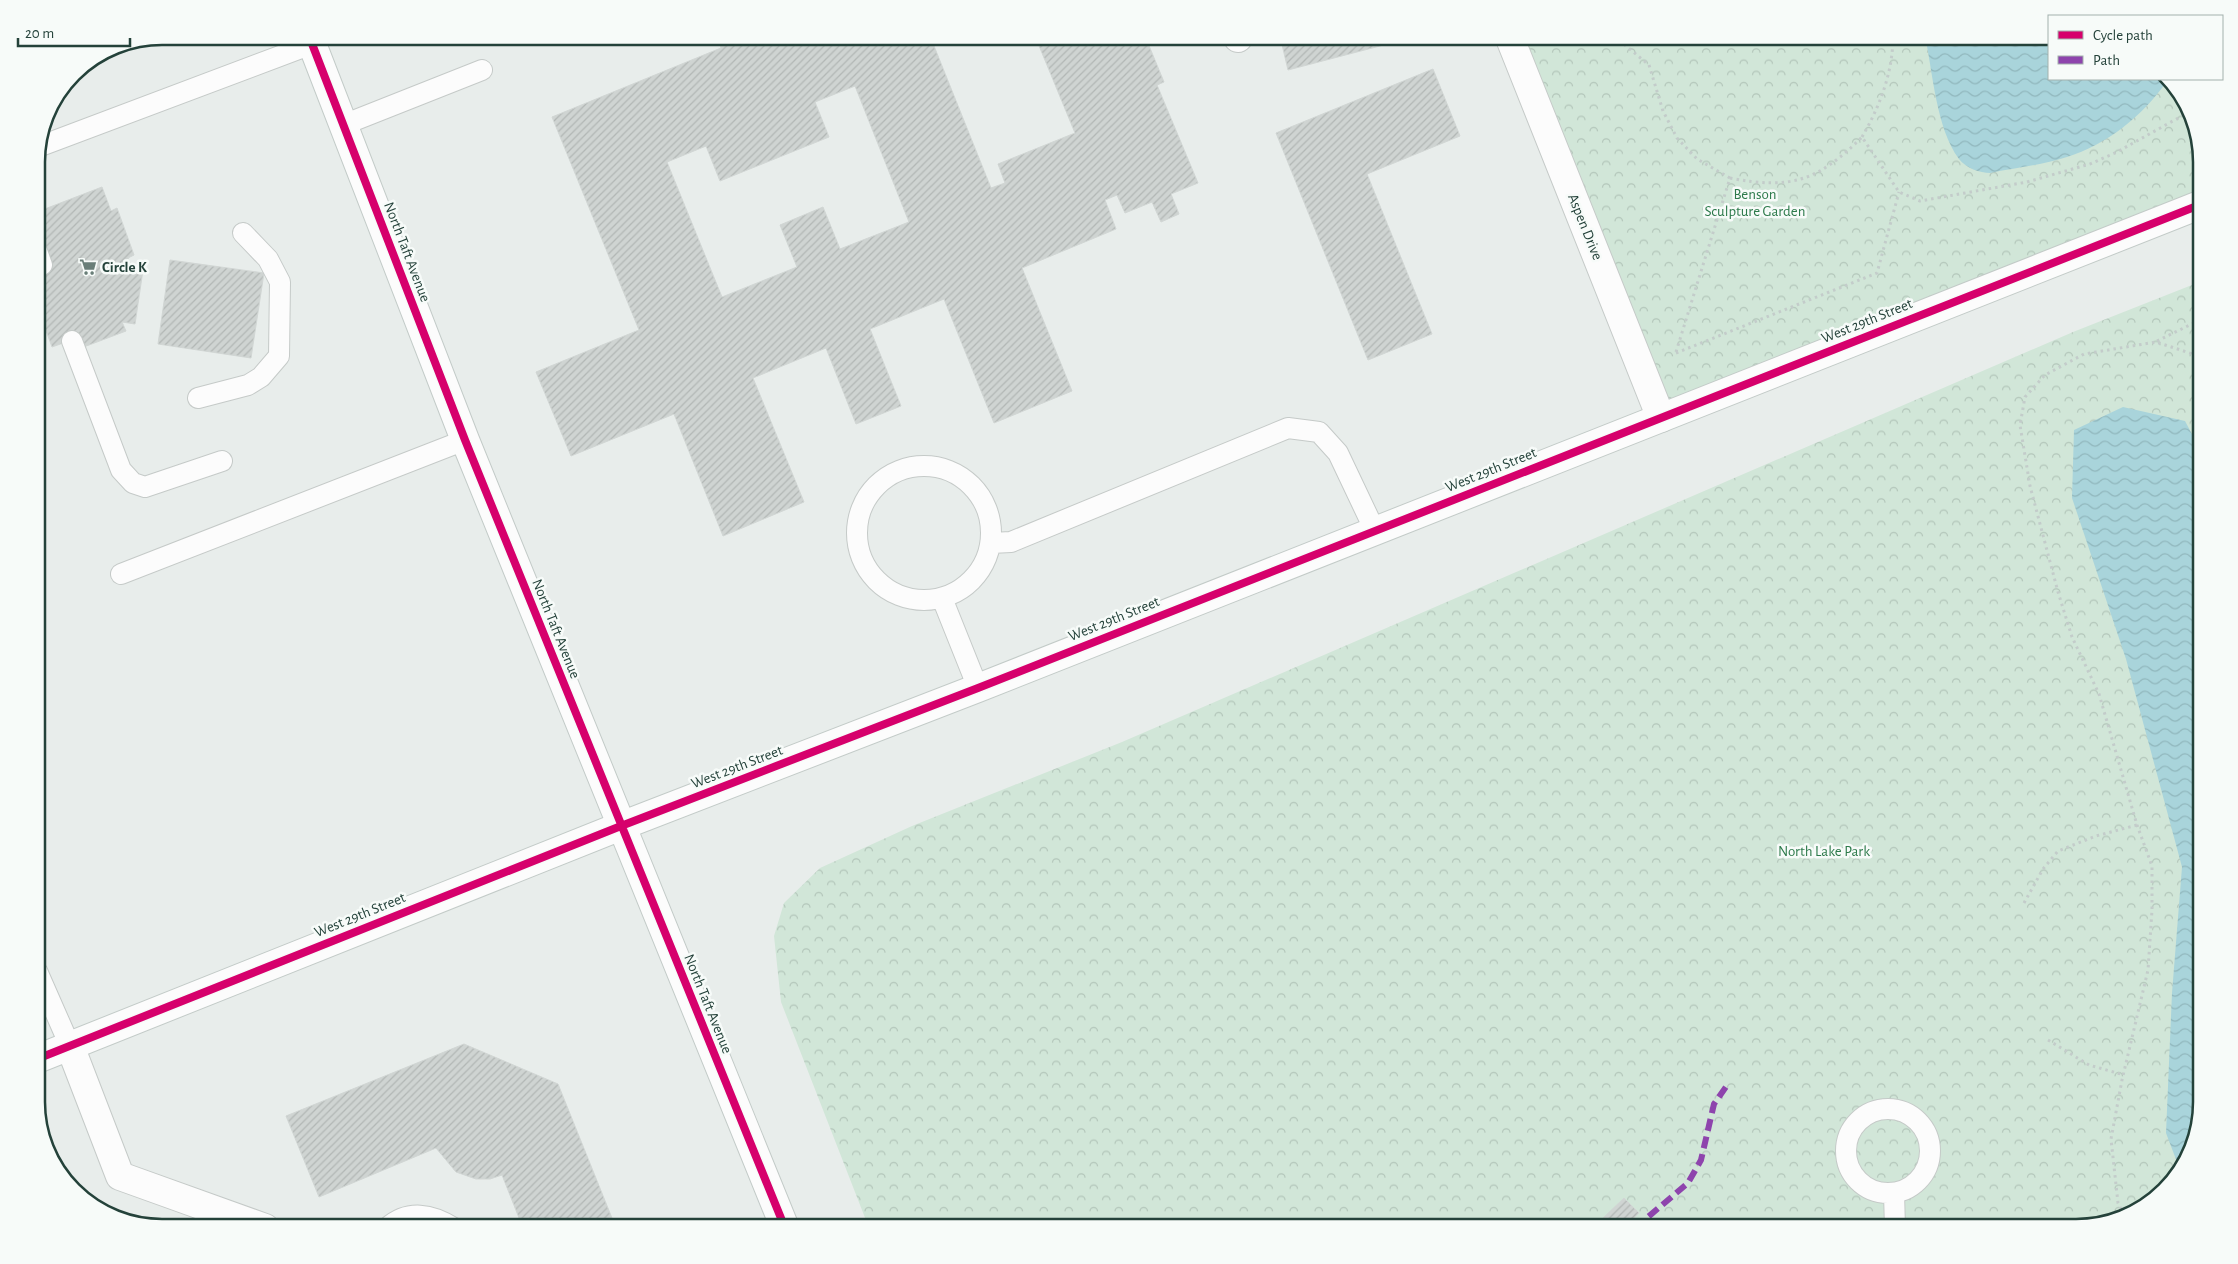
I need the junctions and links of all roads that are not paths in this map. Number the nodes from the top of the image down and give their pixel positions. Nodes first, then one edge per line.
1 (298, 45) edge
2 (313, 45) edge
3 (1513, 45) edge
4 (482, 70) dead end
5 (343, 125) junction
6 (47, 144) edge
7 (2193, 208) edge
8 (243, 233) dead end
9 (72, 341) dead end
10 (198, 398) dead end
11 (1661, 418) junction
12 (465, 440) junction
13 (222, 461) dead end
14 (1375, 531) junction
15 (991, 543) junction
16 (121, 574) dead end
17 (942, 598) junction
18 (978, 688) junction
19 (621, 826) junction
20 (45, 991) edge
21 (70, 1046) junction
22 (45, 1056) edge
23 (1894, 1193) junction
24 (241, 1219) edge
25 (406, 1219) edge
26 (440, 1219) edge
27 (781, 1219) edge
28 (1895, 1219) edge

1 - 6 lane
2 - 5 main road, North Taft Avenue
3 - 11 main road, Aspen Drive
4 - 5 lane
5 - 12 main road, North Taft Avenue
7 - 11 main road, West 29th Street
8 - 10 lane
9 - 13 lane
11 - 14 main road, West 29th Street
12 - 16 lane
12 - 19 main road, North Taft Avenue
14 - 15 lane
14 - 18 main road, West 29th Street
15 - 17 lane
15 - 17 lane
17 - 18 lane
18 - 19 main road, West 29th Street
19 - 21 main road, West 29th Street
19 - 27 main road, North Taft Avenue
20 - 21 lane
21 - 22 main road, West 29th Street
21 - 24 main road
23 - 23 lane
23 - 28 lane
25 - 26 lane

